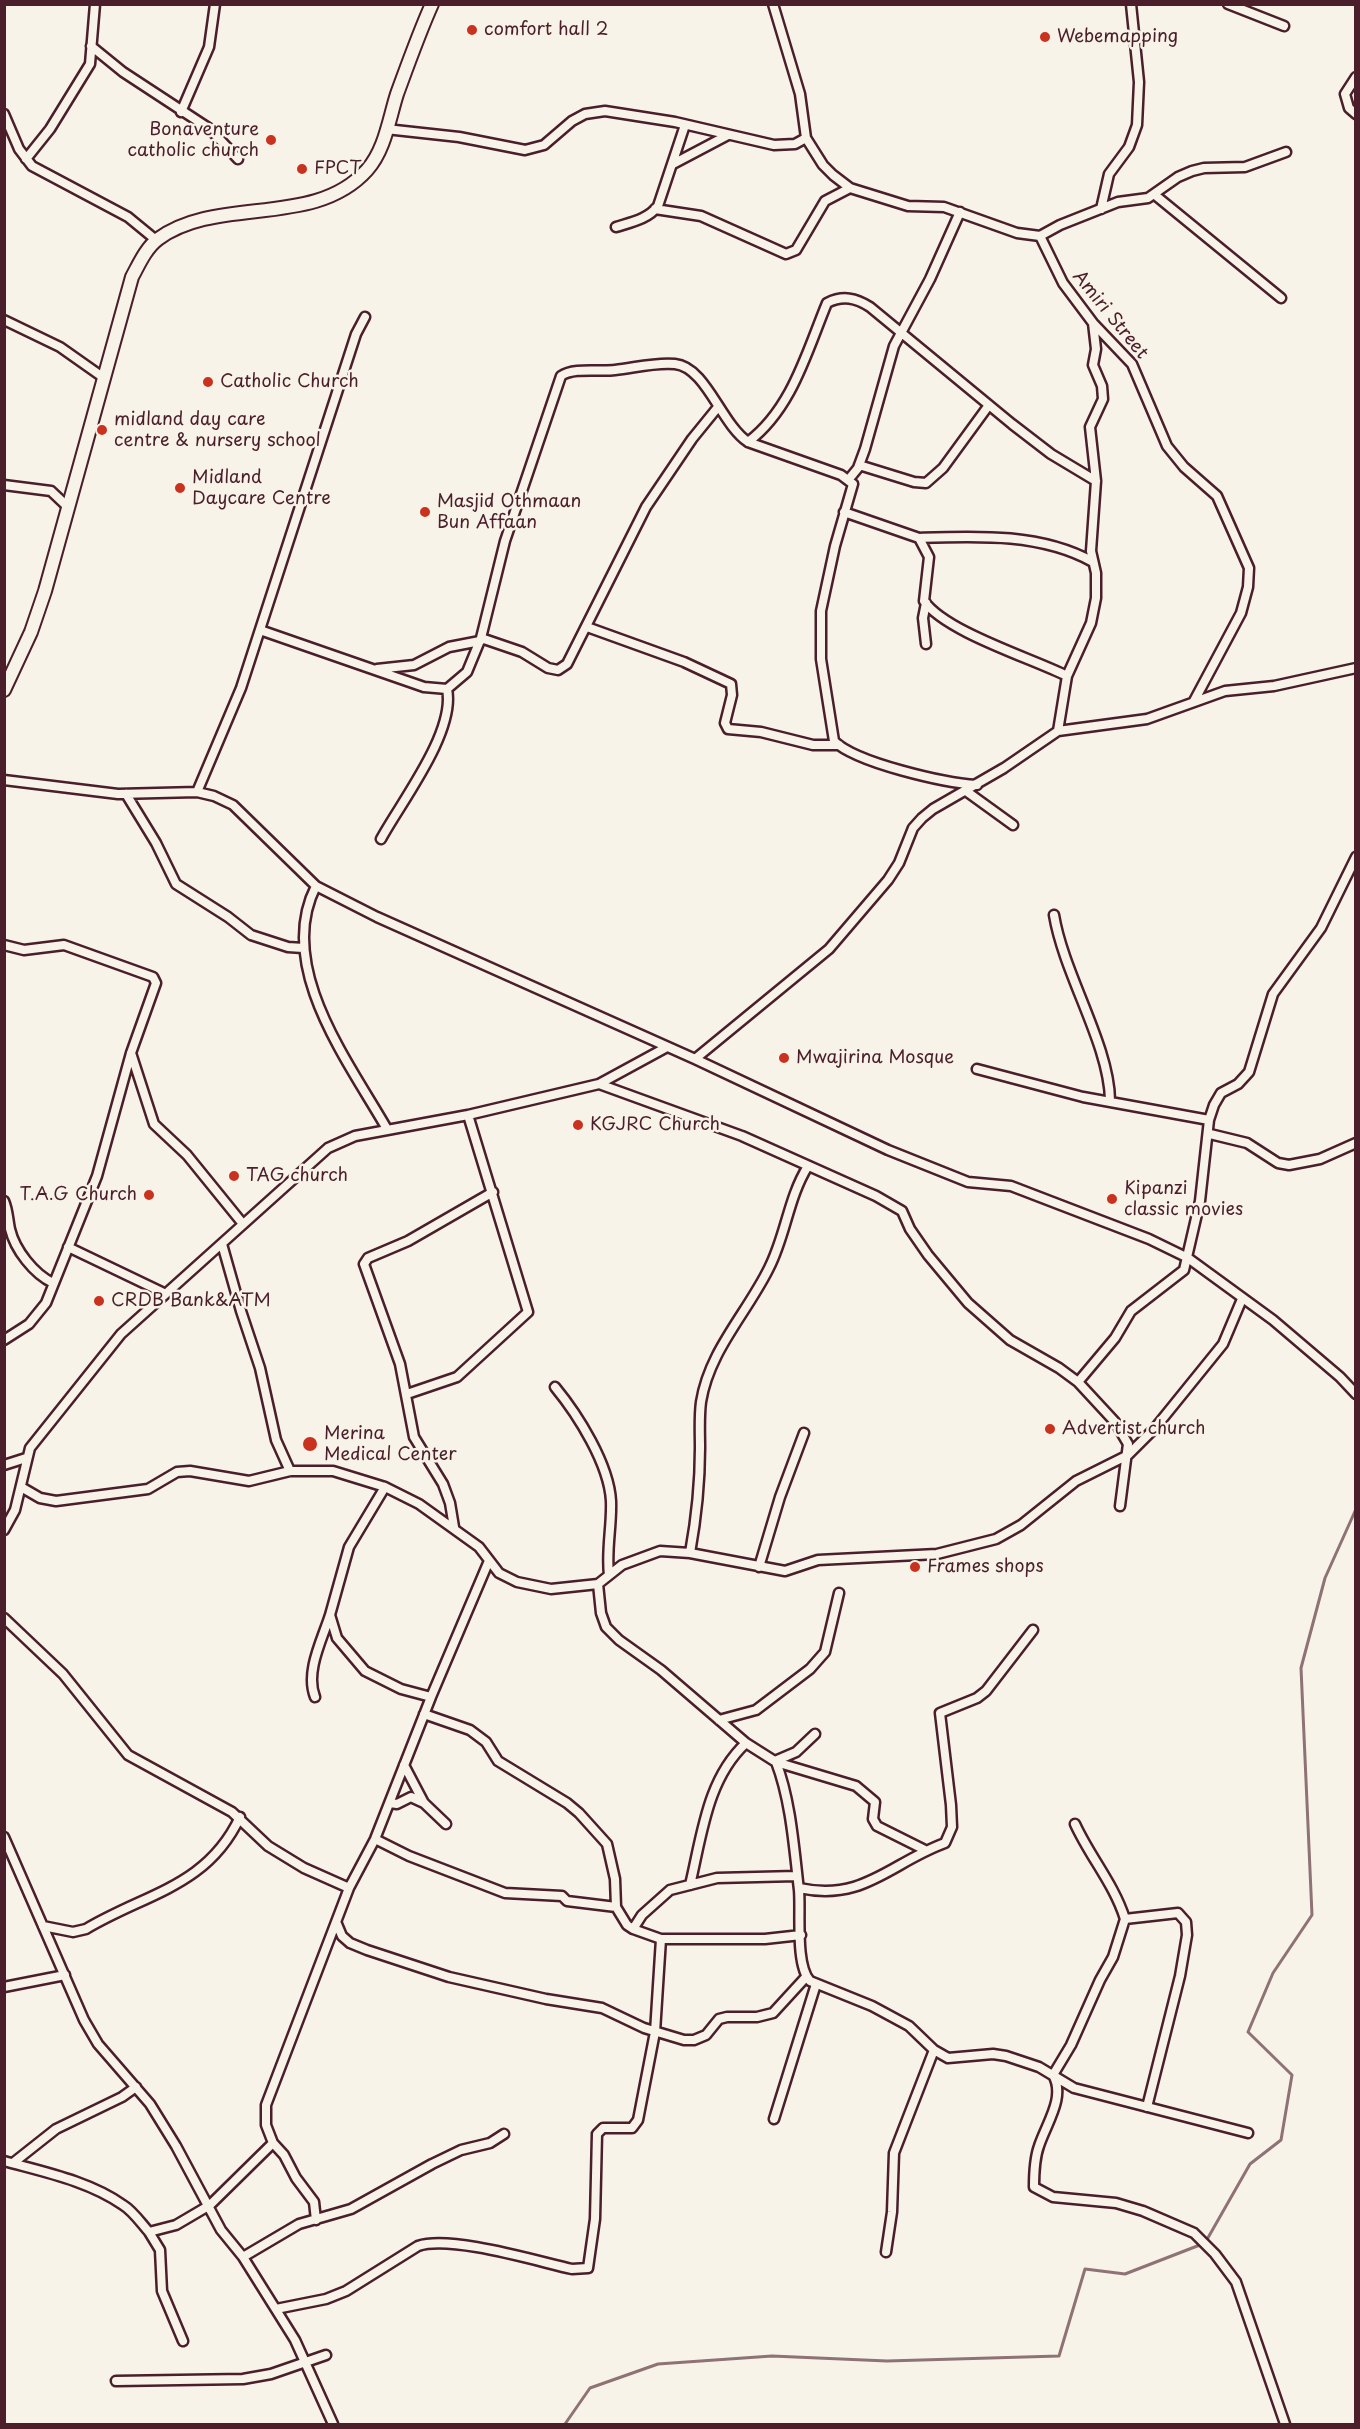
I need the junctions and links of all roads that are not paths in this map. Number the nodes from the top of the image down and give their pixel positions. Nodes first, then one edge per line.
1 (95, 4) edge
2 (215, 4) edge
3 (773, 4) edge
4 (1131, 4) edge
5 (431, 5) edge
6 (1228, 5) edge
7 (1284, 26) dead end
8 (92, 46) junction
9 (1356, 77) edge
10 (181, 112) junction
11 (4, 114) edge
12 (1356, 114) edge
13 (685, 125) junction
14 (386, 129) junction
15 (728, 135) junction
16 (806, 138) junction
17 (1286, 152) dead end
18 (26, 159) junction
19 (238, 159) dead end
20 (673, 164) junction
21 (850, 188) junction
22 (1155, 195) junction
23 (655, 209) junction
24 (1101, 209) junction
25 (960, 212) junction
26 (616, 227) dead end
27 (1040, 236) junction
28 (156, 240) junction
29 (1281, 298) dead end
30 (365, 317) dead end
31 (4, 320) edge
32 (1093, 323) junction
33 (901, 333) junction
34 (104, 378) junction
35 (989, 405) junction
36 (718, 407) junction
37 (748, 442) junction
38 (859, 465) junction
39 (849, 479) junction
40 (1096, 481) junction
41 (4, 484) edge
42 (69, 508) junction
43 (844, 512) junction
44 (919, 538) junction
45 (1093, 562) junction
46 (926, 603) junction
47 (587, 627) junction
48 (260, 630) junction
49 (480, 640) junction
50 (926, 644) dead end
51 (372, 669) junction
52 (1354, 671) edge
53 (1067, 676) junction
54 (447, 689) junction
55 (4, 690) edge
56 (1194, 701) junction
57 (1058, 731) junction
58 (839, 746) junction
59 (4, 780) edge
60 (977, 784) junction
61 (966, 791) junction
62 (197, 792) junction
63 (126, 794) junction
64 (1013, 825) dead end
65 (381, 839) dead end
66 (1356, 857) edge
67 (316, 886) junction
68 (1054, 915) dead end
69 (4, 945) edge
70 (303, 948) junction
71 (667, 1047) junction
72 (131, 1053) junction
73 (695, 1059) junction
74 (976, 1069) dead end
75 (599, 1084) junction
76 (1110, 1100) junction
77 (468, 1115) junction
78 (1209, 1120) junction
79 (387, 1129) junction
80 (1210, 1134) junction
81 (1356, 1143) edge
82 (808, 1166) junction
83 (493, 1192) junction
84 (4, 1201) edge
85 (243, 1224) junction
86 (222, 1244) junction
87 (69, 1247) junction
88 (1188, 1258) junction
89 (53, 1283) junction
90 (164, 1293) junction
91 (1242, 1299) junction
92 (4, 1341) edge
93 (1078, 1382) junction
94 (555, 1387) dead end
95 (407, 1394) junction
96 (1356, 1394) edge
97 (804, 1433) dead end
98 (1128, 1455) junction
99 (26, 1458) junction
100 (4, 1466) edge
101 (290, 1471) junction
102 (21, 1487) junction
103 (385, 1487) junction
104 (1120, 1506) dead end
105 (454, 1527) junction
106 (4, 1530) edge
107 (690, 1553) junction
108 (488, 1563) junction
109 (759, 1567) junction
110 (609, 1575) junction
111 (598, 1584) junction
112 (839, 1593) dead end
113 (330, 1615) junction
114 (4, 1618) edge
115 (1032, 1630) dead end
116 (315, 1697) dead end
117 (430, 1697) junction
118 (424, 1714) junction
119 (719, 1720) junction
120 (815, 1734) dead end
121 (746, 1743) junction
122 (775, 1761) junction
123 (404, 1765) junction
124 (390, 1803) junction
125 (424, 1803) junction
126 (240, 1817) junction
127 (446, 1824) dead end
128 (1075, 1824) dead end
129 (4, 1837) edge
130 (375, 1839) junction
131 (925, 1850) junction
132 (8, 1853) edge
133 (796, 1876) junction
134 (690, 1885) junction
135 (349, 1888) junction
136 (799, 1888) junction
137 (616, 1907) junction
138 (1125, 1919) junction
139 (337, 1924) junction
140 (43, 1926) junction
141 (633, 1929) junction
142 (801, 1935) junction
143 (661, 1939) junction
144 (65, 1975) junction
145 (806, 1977) junction
146 (816, 1984) junction
147 (4, 1988) edge
148 (655, 2032) junction
149 (934, 2050) junction
150 (1053, 2075) junction
151 (136, 2087) junction
152 (1147, 2107) junction
153 (774, 2118) dead end
154 (1248, 2133) dead end
155 (504, 2134) dead end
156 (273, 2143) junction
157 (9, 2162) edge
158 (210, 2205) junction
159 (316, 2220) junction
160 (149, 2232) junction
161 (886, 2252) dead end
162 (243, 2257) junction
163 (276, 2309) junction
164 (183, 2341) dead end
165 (326, 2355) dead end
166 (305, 2362) junction
167 (116, 2381) dead end
168 (333, 2424) edge
169 (1286, 2424) edge

1 - 8 street
2 - 10 street
3 - 16 street
4 - 24 street
5 - 14 street
6 - 7 street
8 - 10 street
8 - 18 street
9 - 12 street
10 - 19 street
11 - 18 street
13 - 14 street
13 - 15 street
13 - 20 street
14 - 28 street
15 - 16 street
15 - 20 street
16 - 21 street
17 - 22 street
18 - 28 street
20 - 23 street
21 - 23 street
21 - 25 street
22 - 24 street
22 - 29 street
23 - 26 street
24 - 27 street
25 - 27 street
25 - 33 street
27 - 32 street, Amiri Street
28 - 34 street
30 - 48 street
31 - 34 street
32 - 40 street
32 - 56 street, Amiri Street
33 - 35 street
33 - 37 street
33 - 38 street
34 - 42 street
35 - 38 street
35 - 40 street
36 - 37 street
36 - 47 street
36 - 49 street
37 - 39 street
38 - 39 street
39 - 43 street
40 - 45 street
41 - 42 street
42 - 55 street
43 - 44 street
43 - 58 street
44 - 45 street
44 - 46 street
45 - 53 street
46 - 50 street
46 - 53 street
47 - 49 street
47 - 58 street
48 - 51 street
48 - 62 street
49 - 51 street
49 - 54 street
51 - 54 street
52 - 56 street
53 - 57 street
54 - 65 street
56 - 57 street
57 - 60 street
58 - 60 street
59 - 63 street
60 - 61 street
61 - 64 street
61 - 73 street
62 - 63 street
62 - 67 street
63 - 70 street
66 - 78 street
67 - 70 street
67 - 71 street
68 - 76 street
69 - 72 street
70 - 79 street
71 - 73 street
71 - 75 street
72 - 85 street
72 - 87 street
73 - 88 street
74 - 76 street
75 - 77 street
75 - 82 street
76 - 78 street
77 - 79 street
77 - 83 street
78 - 80 street
79 - 85 street
80 - 81 street
80 - 88 street
82 - 93 street
82 - 107 street
83 - 95 street
83 - 95 street
84 - 89 street
85 - 86 street
86 - 90 street
86 - 101 street
87 - 89 street
87 - 90 street
88 - 91 street
88 - 93 street
89 - 92 street
90 - 99 street
91 - 96 street
91 - 98 street
93 - 98 street
94 - 110 street
95 - 105 street
97 - 109 street
98 - 104 street
98 - 109 street
99 - 100 street
99 - 102 street
101 - 102 street
101 - 103 street
102 - 106 street
103 - 105 street
103 - 113 street
105 - 108 street
107 - 109 street
107 - 110 street
108 - 111 street
108 - 117 street
110 - 111 street
111 - 119 street
112 - 119 street
113 - 116 street
113 - 117 street
114 - 126 street
115 - 131 street
117 - 118 street
118 - 123 street
118 - 137 street
119 - 121 street
120 - 122 street
121 - 122 street
121 - 134 street
122 - 131 street
122 - 133 street
123 - 124 street
123 - 125 street
124 - 125 street
124 - 130 street
125 - 127 street
126 - 135 street
126 - 140 street
128 - 138 street
129 - 132 street
130 - 135 street
130 - 137 street
131 - 136 street
132 - 140 street
133 - 134 street
133 - 136 street
134 - 141 street
135 - 139 street
136 - 142 street
137 - 141 street
138 - 150 street
138 - 152 street
139 - 148 street
139 - 156 street
140 - 144 street
141 - 143 street
142 - 143 street
142 - 145 street
143 - 148 street
144 - 147 street
144 - 151 street
145 - 146 street
145 - 148 street
146 - 149 street
146 - 153 street
148 - 163 street
149 - 150 street
149 - 161 street
150 - 152 street
150 - 169 street
151 - 157 street
151 - 158 street
152 - 154 street
155 - 159 street
156 - 158 street
156 - 159 street
157 - 160 street
158 - 160 street
158 - 162 street
159 - 162 street
160 - 164 street
162 - 163 street
163 - 166 street
165 - 166 street
166 - 167 street
166 - 168 street

